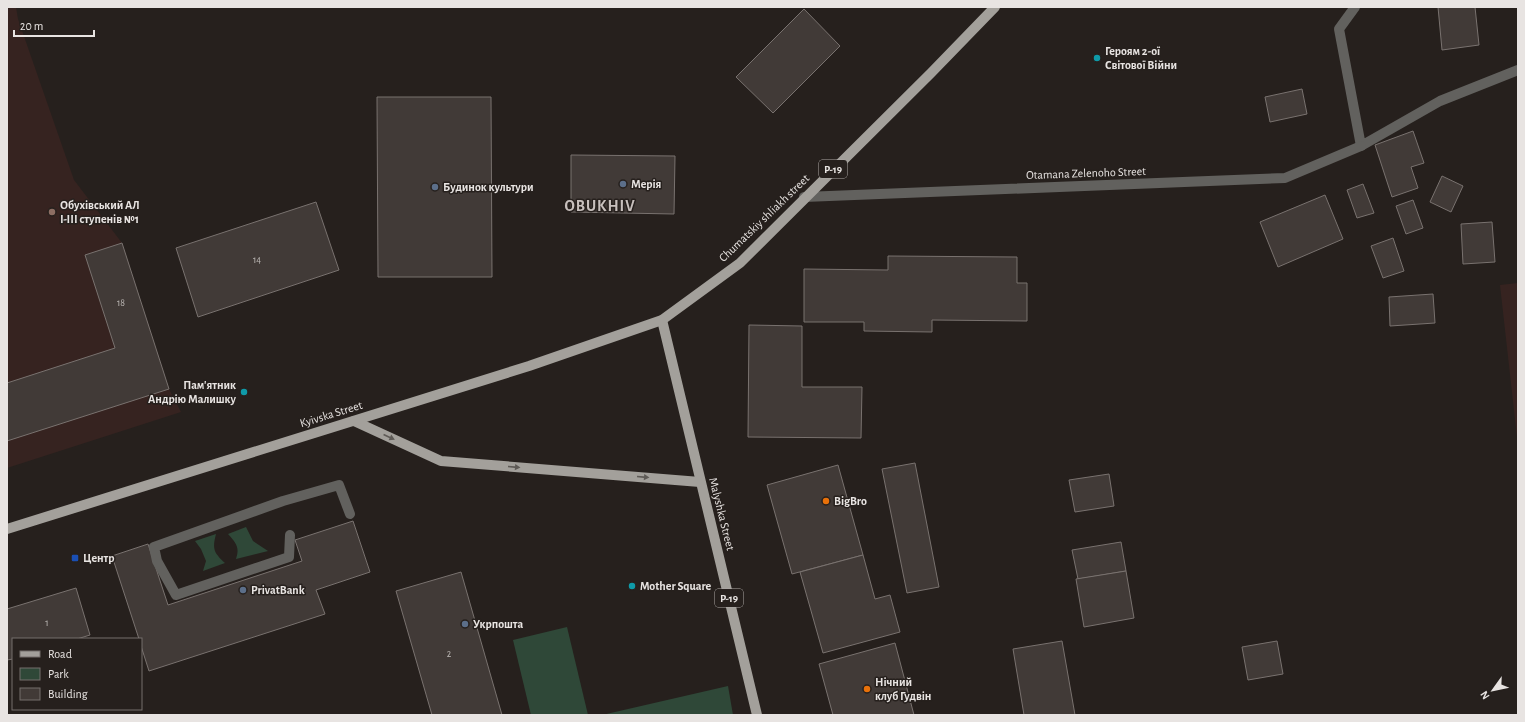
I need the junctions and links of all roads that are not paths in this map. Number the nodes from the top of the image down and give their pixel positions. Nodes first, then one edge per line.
1 (995, 7) edge
2 (1354, 7) edge
3 (1518, 70) edge
4 (1361, 146) junction
5 (804, 197) junction
6 (662, 320) junction
7 (354, 421) junction
8 (700, 482) junction
9 (350, 514) dead end
10 (7, 529) edge
11 (290, 535) dead end
12 (756, 715) edge

1 - 5 main road, Chumatskiy shliakh street / Р-19
2 - 4 street
3 - 4 street, Otamana Zelenoho Street
4 - 5 street, Otamana Zelenoho Street
5 - 6 main road, Chumatskiy shliakh street / Р-19
6 - 7 main road, Kyivska Street
6 - 8 main road, Malyshka Street / Р-19
7 -> 8 main road
7 - 10 main road, Kyivska Street
8 - 12 main road, Malyshka Street / Р-19
9 - 11 street

